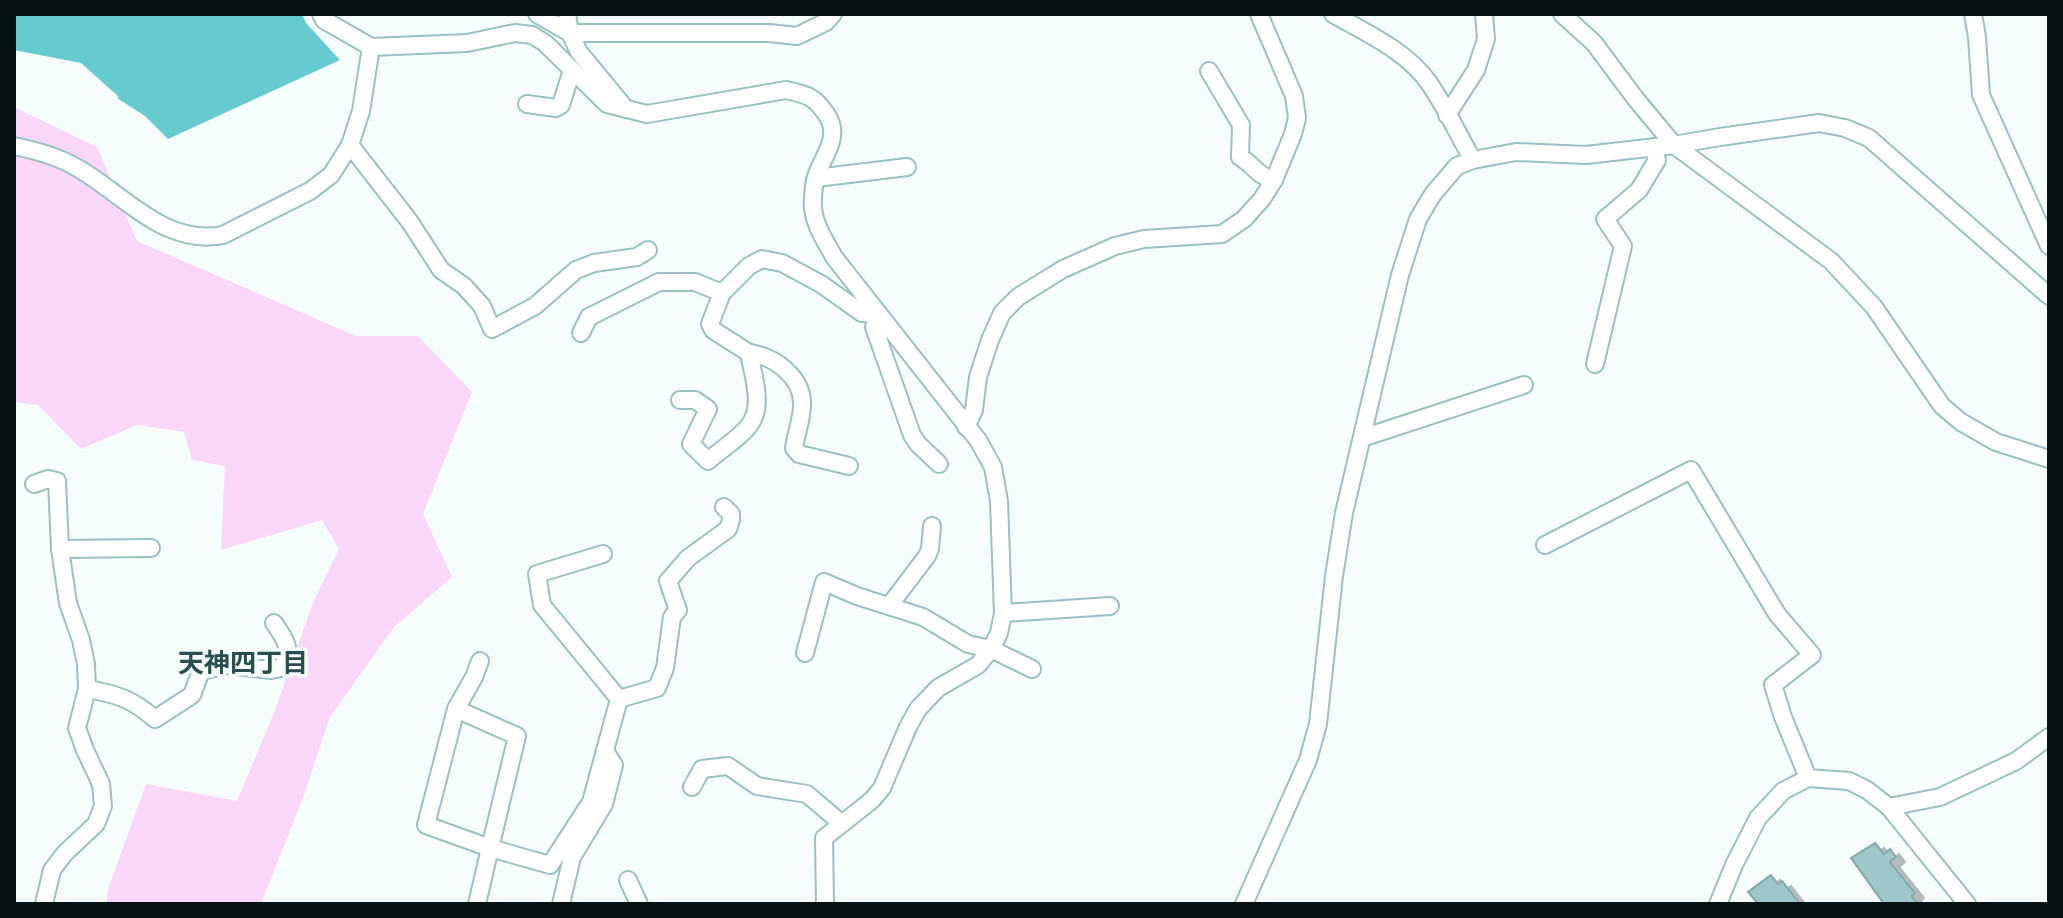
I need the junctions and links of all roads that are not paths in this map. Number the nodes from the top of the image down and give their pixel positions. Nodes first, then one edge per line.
1 (321, 14) edge
2 (537, 14) edge
3 (567, 14) edge
4 (833, 14) edge
5 (1259, 14) edge
6 (1333, 14) edge
7 (1368, 14) edge
8 (1484, 14) edge
9 (1562, 14) edge
10 (1973, 14) edge
11 (1359, 29) junction
12 (570, 33) junction
13 (371, 47) junction
14 (572, 70) junction
15 (1209, 71) dead end
16 (527, 104) dead end
17 (627, 111) junction
18 (1447, 115) junction
19 (350, 145) junction
20 (1674, 145) junction
21 (14, 146) edge
22 (1653, 147) junction
23 (1473, 160) junction
24 (907, 167) dead end
25 (816, 178) junction
26 (1274, 180) junction
27 (2049, 246) edge
28 (648, 250) dead end
29 (722, 293) junction
30 (2049, 296) edge
31 (878, 314) junction
32 (581, 333) dead end
33 (749, 353) junction
34 (1595, 364) dead end
35 (1524, 385) dead end
36 (680, 400) dead end
37 (966, 427) junction
38 (1362, 438) junction
39 (2049, 459) edge
40 (939, 464) dead end
41 (849, 466) dead end
42 (34, 484) dead end
43 (724, 507) dead end
44 (932, 526) dead end
45 (1545, 545) dead end
46 (151, 548) dead end
47 (60, 549) junction
48 (603, 554) dead end
49 (889, 606) junction
50 (1110, 606) dead end
51 (1003, 613) junction
52 (274, 623) dead end
53 (991, 649) junction
54 (805, 653) dead end
55 (480, 661) dead end
56 (1032, 669) dead end
57 (87, 689) junction
58 (619, 699) junction
59 (456, 709) junction
60 (2049, 737) edge
61 (605, 751) junction
62 (1808, 778) junction
63 (692, 787) dead end
64 (1889, 807) junction
65 (841, 823) junction
66 (490, 848) junction
67 (628, 880) dead end
68 (1717, 903) edge
69 (44, 904) edge
70 (477, 904) edge
71 (561, 904) edge
72 (639, 904) edge
73 (825, 904) edge
74 (1244, 904) edge
75 (1967, 904) edge

1 - 13 street
2 - 12 street
3 - 12 street
4 - 12 street
5 - 26 street
6 - 11 street
7 - 11 street
8 - 18 street
9 - 20 street
10 - 27 street
11 - 18 street
12 - 17 street
13 - 14 street
13 - 19 street
14 - 16 street
14 - 17 street
15 - 26 street
17 - 25 street
18 - 23 street
19 - 21 street
19 - 28 street
20 - 22 street
20 - 30 street
20 - 39 street
22 - 23 street
22 - 34 street
23 - 38 street
24 - 25 street
25 - 31 street
26 - 37 street
29 - 31 street
29 - 32 street
29 - 33 street
31 - 37 street
31 - 40 street
33 - 36 street
33 - 41 street
35 - 38 street
37 - 51 street
38 - 74 street
42 - 47 street
43 - 58 street
44 - 49 street
45 - 62 street
46 - 47 street
47 - 57 street
48 - 58 street
49 - 53 street
49 - 54 street
50 - 51 street
51 - 53 street
52 - 57 street
53 - 56 street
53 - 65 street
55 - 59 street
57 - 69 street
58 - 61 street
59 - 66 street
59 - 66 street
60 - 64 street
61 - 66 street
61 - 71 street
62 - 64 street
62 - 68 street
63 - 65 street
64 - 75 street
65 - 73 street
66 - 70 street
67 - 72 street

